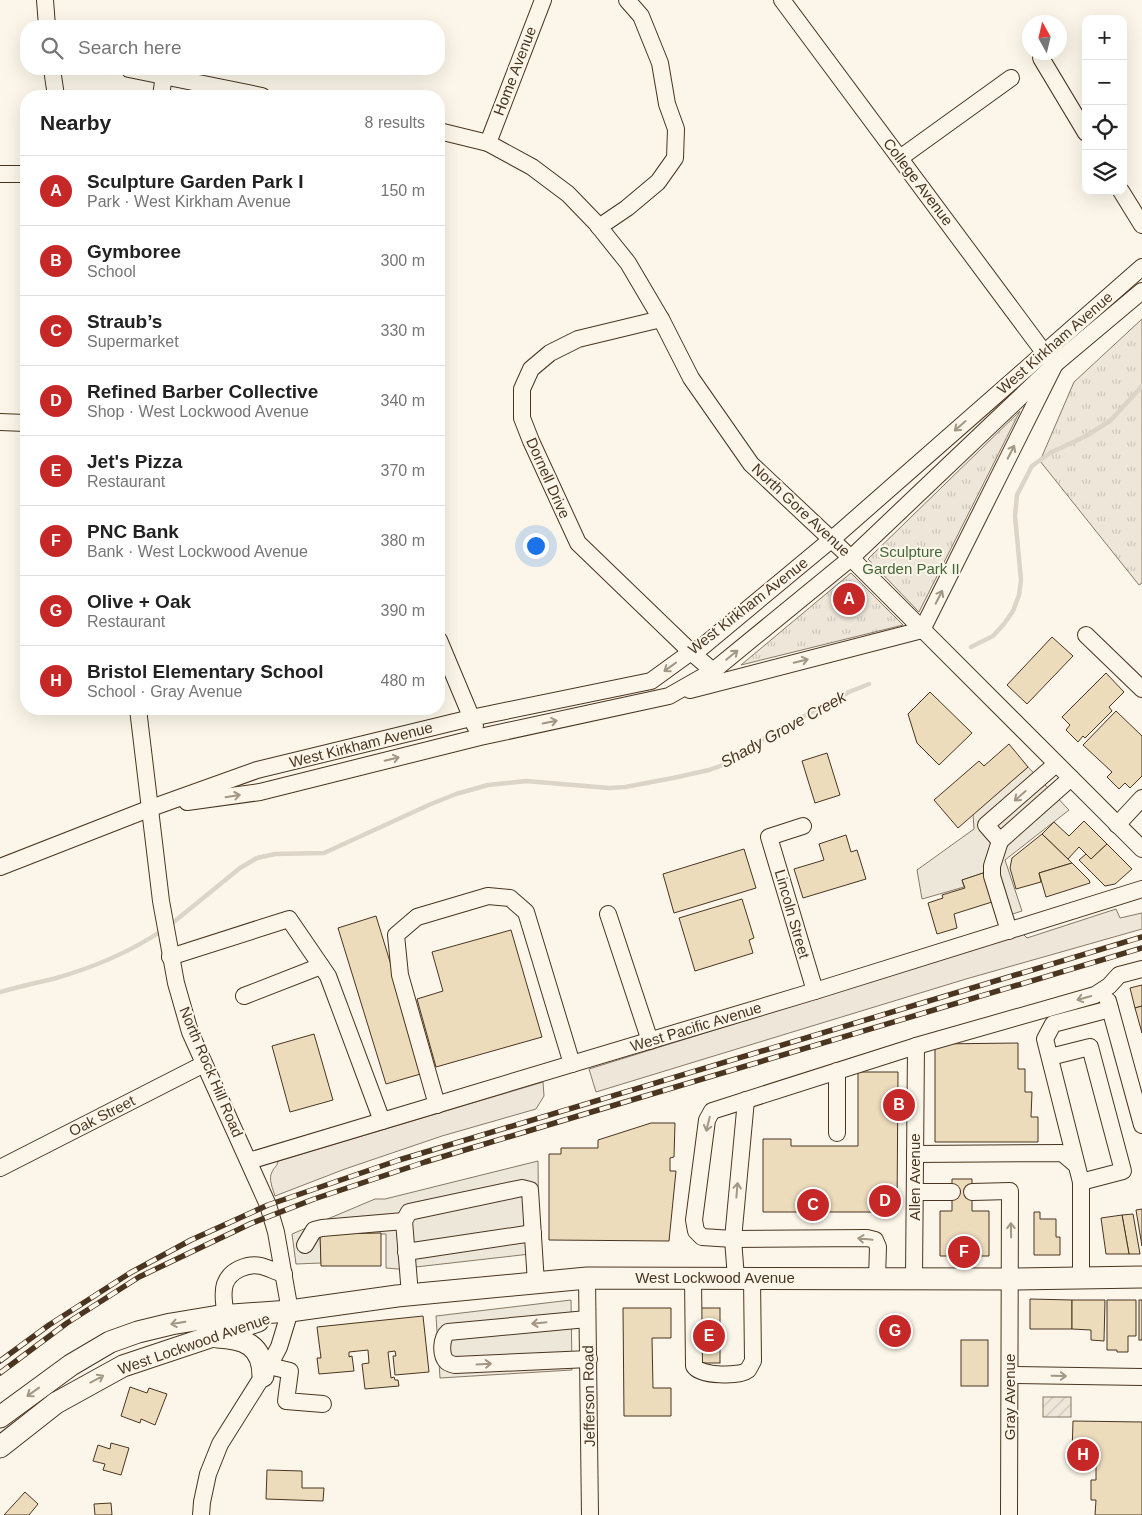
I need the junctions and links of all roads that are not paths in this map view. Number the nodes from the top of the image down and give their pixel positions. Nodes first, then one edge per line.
1 (45, 0) edge
2 (542, 0) edge
3 (627, 0) edge
4 (782, 0) edge
5 (47, 20) edge
6 (1042, 60) edge
7 (53, 75) edge
8 (164, 75) joint
9 (1011, 78) dead end
10 (55, 90) edge
11 (162, 90) edge
12 (234, 90) edge
13 (1082, 126) edge
14 (445, 132) edge
15 (488, 143) junction
16 (900, 158) junction
17 (0, 174) edge
18 (20, 174) edge
19 (1123, 195) edge
20 (1142, 226) edge
21 (599, 227) junction
22 (1142, 267) edge
23 (1142, 291) edge
24 (661, 319) junction
25 (1044, 352) junction
26 (1055, 364) junction
27 (0, 422) edge
28 (20, 422) edge
29 (832, 539) junction
30 (851, 558) junction
31 (922, 630) junction
32 (1086, 635) dead end
33 (691, 652) junction
34 (445, 655) edge
35 (713, 671) junction
36 (1142, 689) edge
37 (669, 696) junction
38 (139, 715) edge
39 (471, 718) junction
40 (480, 737) junction
41 (1056, 764) junction
42 (1071, 778) junction
43 (1142, 798) edge
44 (151, 808) junction
45 (1117, 825) junction
46 (803, 826) dead end
47 (1000, 841) junction
48 (1142, 849) edge
49 (0, 867) edge
50 (1142, 889) edge
51 (608, 914) dead end
52 (1009, 931) junction
53 (169, 951) junction
54 (321, 966) junction
55 (1142, 969) edge
56 (1104, 989) junction
57 (815, 991) junction
58 (244, 996) dead end
59 (1110, 1009) junction
60 (650, 1041) junction
61 (916, 1046) junction
62 (1050, 1058) junction
63 (204, 1064) junction
64 (572, 1064) junction
65 (837, 1071) junction
66 (1136, 1077) edge
67 (746, 1100) junction
68 (437, 1105) junction
69 (382, 1121) junction
70 (1142, 1125) edge
71 (837, 1133) dead end
72 (915, 1154) junction
73 (249, 1161) junction
74 (1075, 1164) junction
75 (0, 1168) edge
76 (1081, 1182) junction
77 (915, 1192) junction
78 (952, 1192) dead end
79 (972, 1192) dead end
80 (404, 1221) junction
81 (533, 1233) junction
82 (733, 1239) junction
83 (305, 1245) dead end
84 (406, 1252) junction
85 (284, 1274) junction
86 (1142, 1277) edge
87 (587, 1278) junction
88 (693, 1278) junction
89 (744, 1278) junction
90 (877, 1278) junction
91 (914, 1278) junction
92 (1081, 1278) junction
93 (1011, 1279) junction
94 (536, 1283) junction
95 (410, 1295) junction
96 (290, 1311) junction
97 (226, 1315) junction
98 (588, 1319) junction
99 (211, 1336) junction
100 (589, 1359) junction
101 (266, 1371) junction
102 (1010, 1375) junction
103 (1142, 1377) edge
104 (323, 1404) dead end
105 (0, 1417) edge
106 (0, 1447) edge
107 (201, 1515) edge
108 (590, 1515) edge
109 (1009, 1515) edge

1 - 5 street
2 - 15 street, Home Avenue
3 - 21 street
4 - 16 street, College Avenue
6 - 13 street
7 - 10 street
8 - 11 street
8 - 12 street
9 - 16 street
14 - 15 street, North Gore Avenue
15 - 21 street, North Gore Avenue
16 - 25 street, College Avenue
17 - 18 street
19 - 20 street
21 - 24 street, North Gore Avenue
22 - 25 street, West Kirkham Avenue
23 - 26 street, West Kirkham Avenue
24 - 29 street, North Gore Avenue
24 - 33 street, Dornell Drive
25 - 26 street, College Avenue
25 -> 29 street, West Kirkham Avenue
26 - 30 street, West Kirkham Avenue
31 -> 26 street
27 - 28 street
29 - 30 street, North Gore Avenue
29 - 33 street, West Kirkham Avenue
30 - 31 street, North Gore Avenue
35 -> 30 street, West Kirkham Avenue
37 -> 31 street
31 - 41 street, North Gore Avenue
32 - 36 street
33 - 35 street, Dornell Drive
33 -> 39 street, West Kirkham Avenue
34 - 39 street
35 - 37 street, West Kirkham Avenue
40 -> 37 street, West Kirkham Avenue
38 - 44 street, North Rock Hill Road
39 - 40 street
39 - 44 street, West Kirkham Avenue
44 -> 40 street, West Kirkham Avenue
41 - 42 street, North Gore Avenue
41 -> 47 street
42 - 45 street, North Gore Avenue
42 - 47 street
43 - 45 street
44 - 49 street, West Kirkham Avenue
44 - 53 street, North Rock Hill Road
45 - 48 street, North Gore Avenue
46 - 57 street, Lincoln Street
47 - 52 street
50 - 52 street, West Pacific Avenue
51 - 60 street
52 - 57 street, West Pacific Avenue
53 - 54 street
53 - 63 street, North Rock Hill Road
54 - 58 street
54 - 69 street
55 - 56 street
56 - 59 street
56 -> 61 street
57 - 60 street, West Pacific Avenue
59 - 62 street
59 - 66 street
60 - 64 street, West Pacific Avenue
61 - 65 street
61 - 72 street, Allen Avenue
62 - 74 street
62 - 76 street
63 - 73 street, North Rock Hill Road
63 - 75 street, Oak Street
64 - 68 street, West Pacific Avenue
64 - 68 street
65 - 67 street
65 - 71 street
66 - 70 street
82 -> 67 street
67 -> 82 street
68 - 69 street, West Pacific Avenue
69 - 73 street, West Pacific Avenue
72 - 74 street
72 - 77 street, Allen Avenue
73 - 85 street, North Rock Hill Road
74 - 76 street
76 - 92 street
77 - 78 street
77 - 91 street, Allen Avenue
93 -> 79 street, Gray Avenue
80 - 81 street
80 - 83 street
80 - 84 street
81 - 84 street
81 - 94 street
82 - 89 street
90 -> 82 street
84 - 95 street
85 - 96 street, North Rock Hill Road
85 - 97 street
86 - 92 main road, West Lockwood Avenue
87 - 88 main road, West Lockwood Avenue
87 - 94 main road, West Lockwood Avenue
87 - 98 street, Jefferson Road
88 - 89 main road, West Lockwood Avenue
88 - 89 street
89 - 90 main road, West Lockwood Avenue
90 - 91 main road, West Lockwood Avenue
91 - 93 main road, West Lockwood Avenue
92 - 93 main road, West Lockwood Avenue
93 - 102 street, Gray Avenue
94 - 95 main road, West Lockwood Avenue
95 - 96 main road, West Lockwood Avenue
96 - 97 main road, West Lockwood Avenue
96 - 99 main road, West Lockwood Avenue
96 - 101 street
97 -> 105 main road, West Lockwood Avenue
98 - 100 street, Jefferson Road
98 -> 100 street
99 - 101 main road
106 -> 99 main road, West Lockwood Avenue
100 - 108 street, Jefferson Road
101 - 104 street
101 - 107 street
102 -> 103 street
102 - 109 street, Gray Avenue

